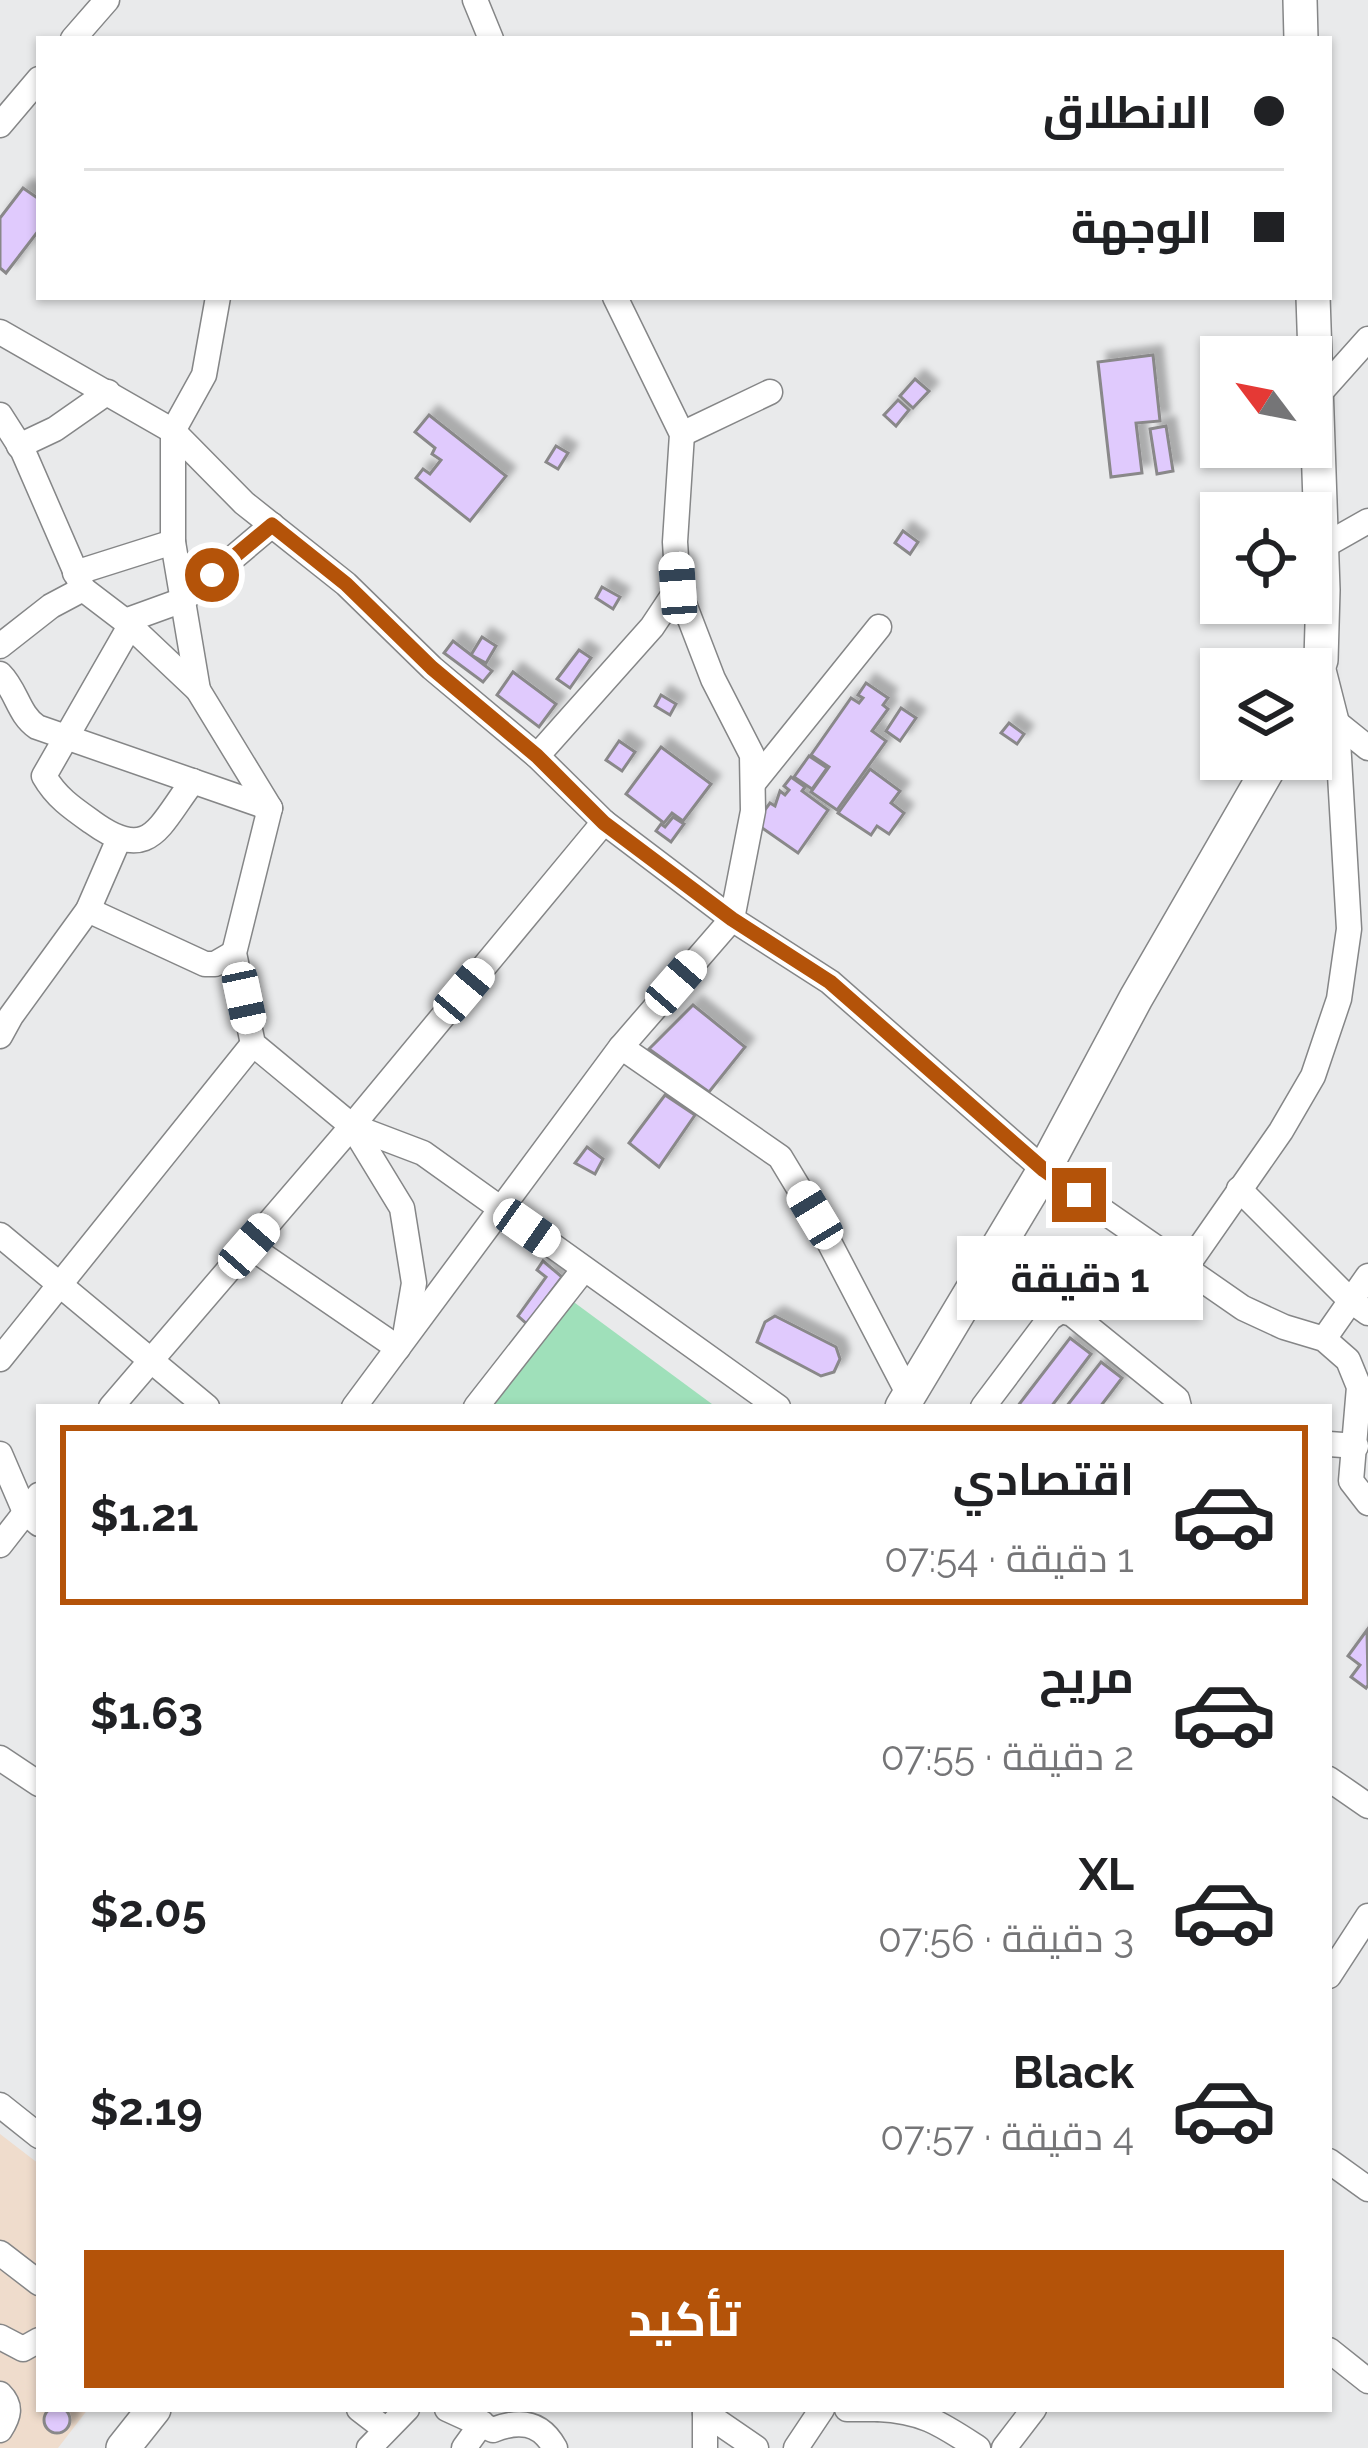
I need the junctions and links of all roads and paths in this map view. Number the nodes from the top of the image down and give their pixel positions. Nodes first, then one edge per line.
1 (106, 0) edge
2 (475, 0) edge
3 (1300, 0) edge
4 (76, 36) edge
5 (490, 36) edge
6 (1301, 36) edge
7 (36, 83) edge
8 (0, 125) edge
9 (217, 300) edge
10 (616, 300) edge
11 (1313, 300) edge
12 (0, 332) edge
13 (1315, 336) edge
14 (1368, 339) edge
15 (1332, 379) edge
16 (108, 392) junction
17 (770, 392) dead end
18 (173, 431) junction
19 (682, 434) junction
20 (8, 439) edge
21 (1368, 521) edge
22 (272, 525) junction
23 (1332, 541) edge
24 (172, 542) junction
25 (79, 581) junction
26 (678, 588) junction
27 (183, 600) junction
28 (127, 623) junction
29 (879, 627) dead end
30 (0, 646) edge
31 (0, 674) edge
32 (198, 689) junction
33 (1332, 713) edge
34 (1336, 723) junction
35 (65, 738) junction
36 (1368, 748) edge
37 (537, 756) junction
38 (1262, 780) edge
39 (755, 781) junction
40 (193, 782) junction
41 (270, 808) junction
42 (604, 823) junction
43 (118, 841) junction
44 (88, 910) junction
45 (732, 919) junction
46 (1359, 937) edge
47 (234, 953) junction
48 (0, 1036) edge
49 (253, 1044) junction
50 (621, 1047) junction
51 (352, 1126) junction
52 (1044, 1170) junction
53 (1240, 1189) junction
54 (499, 1208) junction
55 (0, 1235) edge
56 (249, 1246) junction
57 (584, 1269) junction
58 (1184, 1270) junction
59 (1368, 1276) edge
60 (56, 1284) junction
61 (1359, 1306) edge
62 (1324, 1339) junction
63 (401, 1343) junction
64 (0, 1359) edge
65 (151, 1359) junction
66 (906, 1401) edge
67 (114, 1404) edge
68 (204, 1404) edge
69 (356, 1404) edge
70 (478, 1404) edge
71 (774, 1404) edge
72 (985, 1404) edge
73 (1179, 1404) edge
74 (1332, 1444) edge
75 (1355, 1446) junction
76 (0, 1454) edge
77 (1368, 1503) edge
78 (34, 1510) edge
79 (0, 1545) edge
80 (0, 1758) edge
81 (36, 1782) edge
82 (1332, 1782) edge
83 (1368, 1806) edge
84 (1367, 1917) edge
85 (1332, 1931) edge
86 (1332, 1971) edge
87 (0, 2105) edge
88 (36, 2134) edge
89 (1332, 2163) edge
90 (1368, 2189) edge
91 (1, 2256) edge
92 (36, 2281) edge
93 (0, 2337) edge
94 (36, 2342) edge
95 (1332, 2352) edge
96 (1368, 2381) edge
97 (0, 2394) edge
98 (152, 2412) edge
99 (361, 2412) edge
100 (404, 2412) edge
101 (454, 2412) edge
102 (706, 2412) edge
103 (707, 2412) edge
104 (820, 2412) edge
105 (914, 2412) edge
106 (1032, 2412) edge
107 (523, 2416) edge
108 (482, 2423) junction
109 (0, 2429) edge
110 (377, 2439) edge
111 (123, 2448) edge
112 (464, 2448) edge
113 (555, 2448) edge
114 (705, 2448) edge
115 (756, 2448) edge
116 (796, 2448) edge
117 (978, 2448) edge
118 (1004, 2448) edge

1 - 4 street
2 - 5 street
3 - 6 highway
7 - 8 street
9 - 18 street
10 - 19 street
11 - 13 highway
12 - 16 street
14 - 15 street
16 - 18 street
16 - 20 street
17 - 19 street
18 - 22 street
18 - 24 street
19 - 26 street
20 - 25 street
21 - 23 street
22 - 27 street
22 - 37 street
24 - 25 street
24 - 27 street
25 - 28 street
25 - 30 street
26 - 37 street
26 - 39 street
27 - 28 street
27 - 32 street
28 - 32 street
28 - 35 street
29 - 39 street
31 - 35 street
32 - 41 street
33 - 34 street
34 - 36 street
34 - 46 street
35 - 40 street
35 - 43 street
37 - 42 street
38 - 52 highway
39 - 45 street
40 - 41 street
40 - 43 street
41 - 47 street
42 - 45 street
42 - 51 street
43 - 44 street
44 - 47 street
44 - 48 street
45 - 50 street
45 - 52 street
46 - 53 street
47 - 49 street
49 - 51 street
49 - 60 street
50 - 54 street
50 - 66 street
51 - 54 street
51 - 56 street
51 - 63 street
52 - 58 street
52 - 66 highway
53 - 58 street
53 - 61 street
54 - 57 street
54 - 63 street
55 - 60 street
56 - 63 street
56 - 65 street
57 - 70 street
57 - 71 street
58 - 62 street
59 - 61 street
60 - 64 street
60 - 65 street
61 - 62 street
62 - 75 street
63 - 69 street
65 - 67 street
65 - 68 street
72 - 73 street
74 - 75 street
75 - 77 street
76 - 78 street
78 - 79 street
80 - 81 street
82 - 83 street
84 - 85 street
84 - 86 street
87 - 88 street
89 - 90 street
91 - 92 street
93 - 94 street
95 - 96 street
97 - 109 street
98 - 111 highway
99 - 110 street
100 - 110 street
101 - 108 street
102 - 114 street
103 - 115 street
104 - 116 street
105 - 117 street
106 - 118 street
107 - 108 street
107 - 113 street
108 - 112 street

